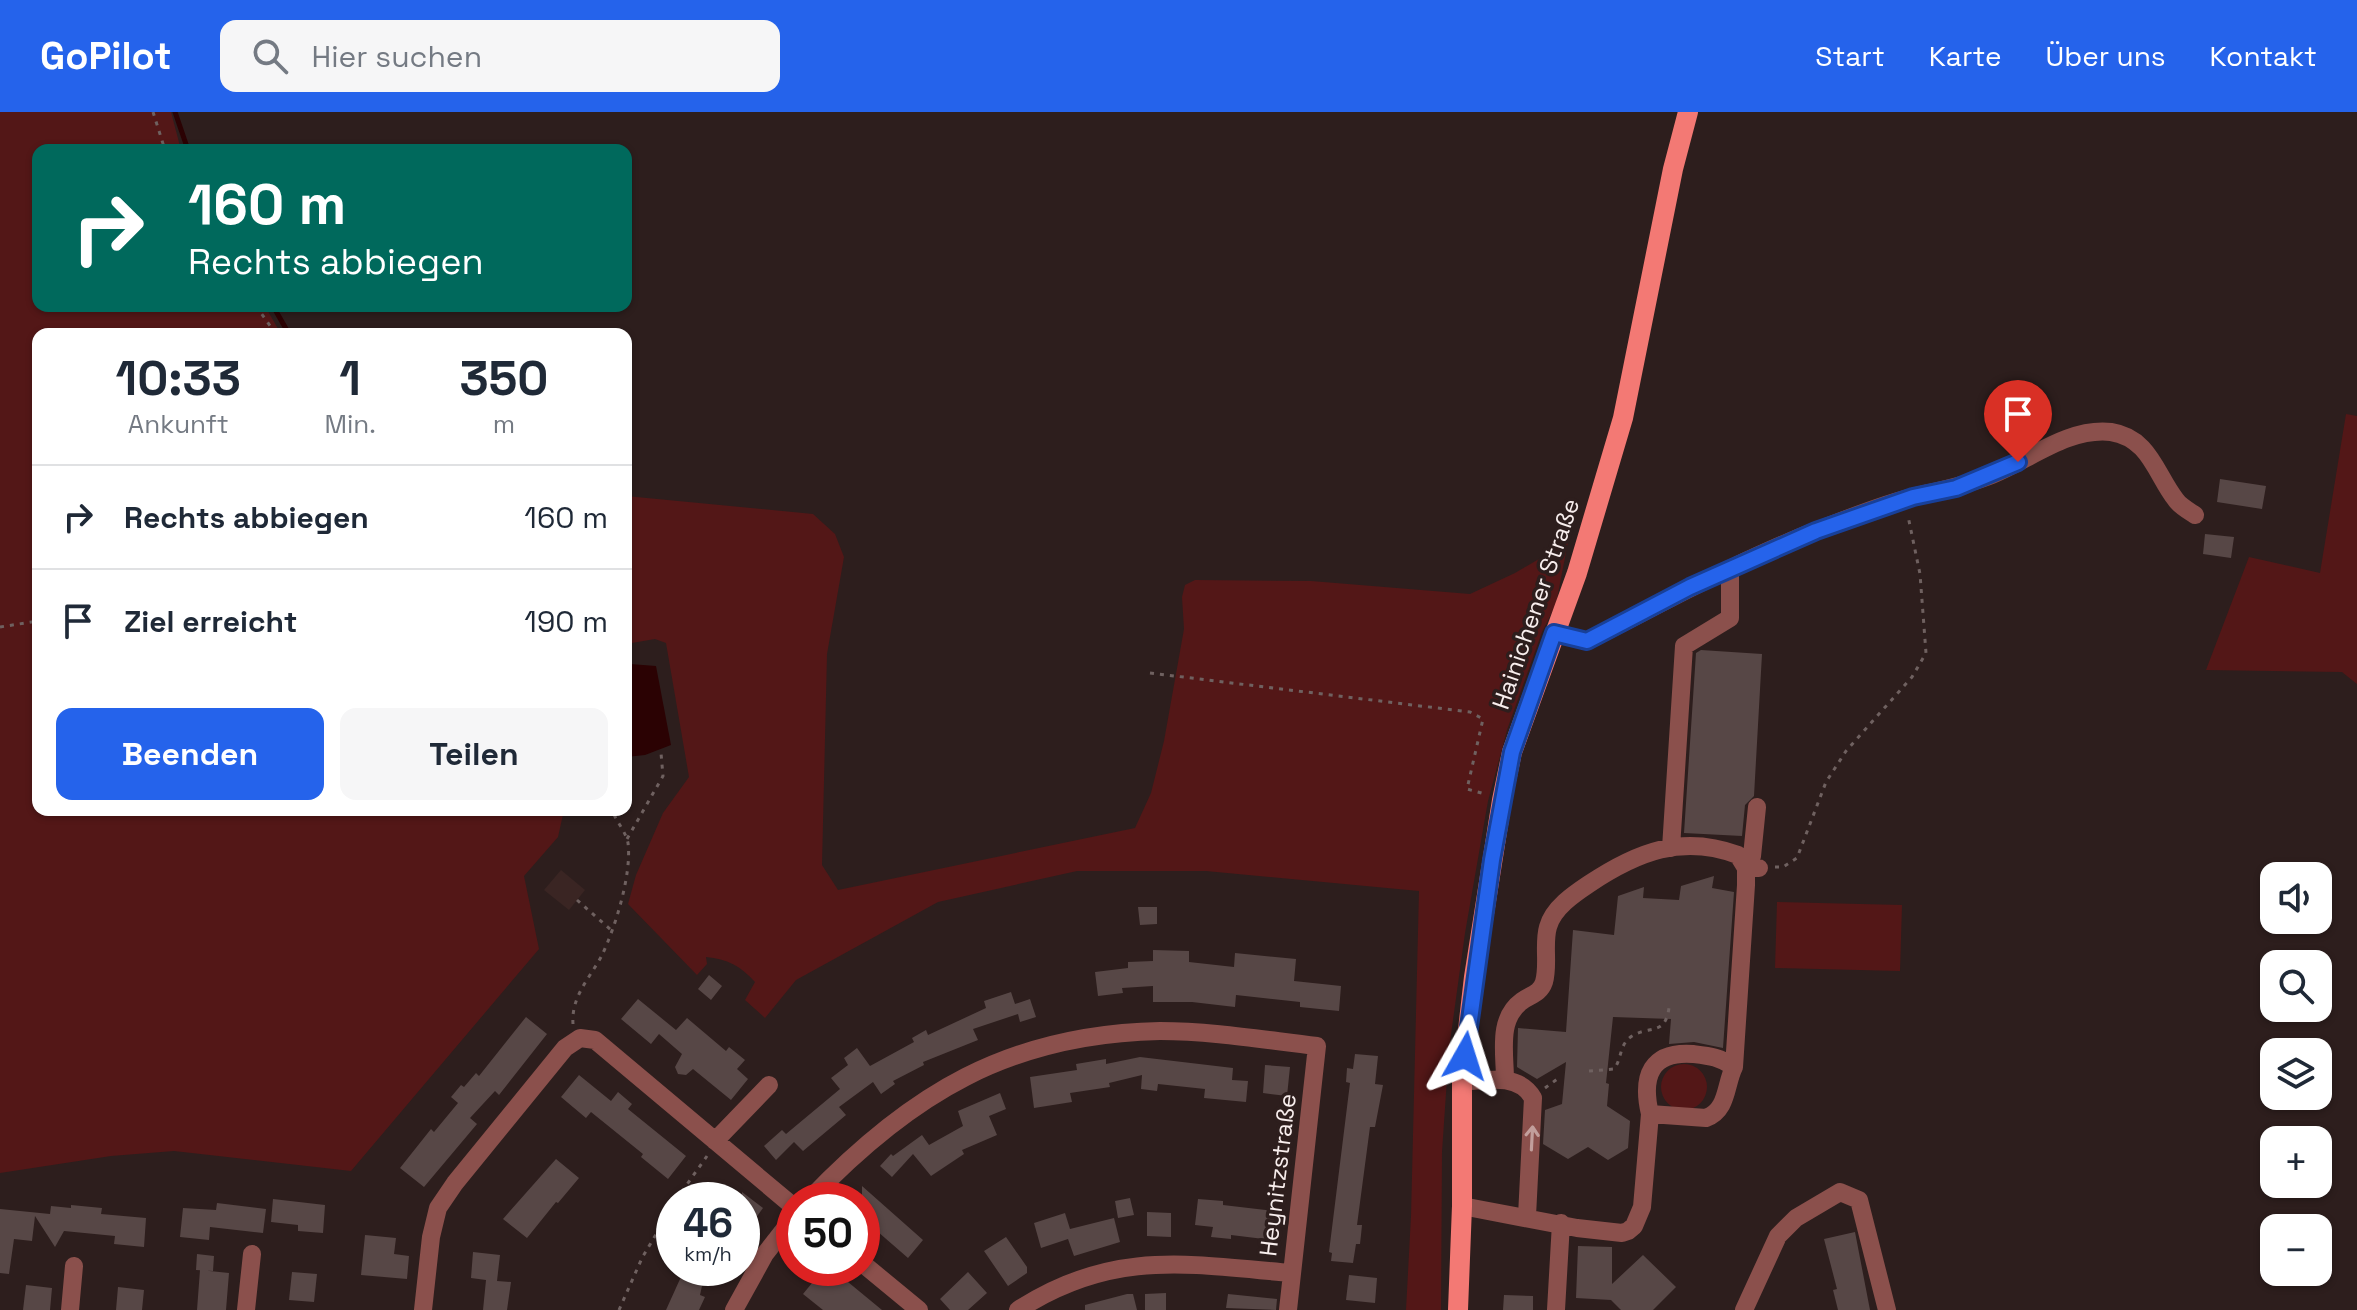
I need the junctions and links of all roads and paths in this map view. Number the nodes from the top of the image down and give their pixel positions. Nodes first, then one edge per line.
1 (153, 112) edge
2 (1688, 112) edge
3 (163, 144) edge
4 (1905, 500) junction
5 (2195, 515) dead end
6 (1730, 569) junction
7 (32, 622) edge
8 (0, 627) edge
9 (1554, 633) junction
10 (1150, 673) dead end
11 (661, 753) dead end
12 (1502, 800) junction
13 (1757, 807) dead end
14 (615, 816) edge
15 (627, 839) junction
16 (1671, 848) junction
17 (1752, 868) junction
18 (577, 900) dead end
19 (611, 930) junction
20 (1669, 1008) dead end
21 (580, 1038) junction
22 (1734, 1067) junction
23 (1589, 1071) dead end
24 (1505, 1080) junction
25 (1462, 1082) junction
26 (769, 1085) dead end
27 (1650, 1114) junction
28 (716, 1142) junction
29 (689, 1182) edge
30 (827, 1182) edge
31 (776, 1192) edge
32 (1462, 1206) junction
33 (1527, 1216) junction
34 (1561, 1223) junction
35 (656, 1234) edge
36 (776, 1240) edge
37 (252, 1254) dead end
38 (74, 1266) dead end
39 (1291, 1273) junction
40 (880, 1278) edge
41 (70, 1310) edge
42 (246, 1310) edge
43 (423, 1310) edge
44 (619, 1310) edge
45 (734, 1310) edge
46 (919, 1310) edge
47 (1018, 1310) edge
48 (1288, 1310) edge
49 (1458, 1310) edge
50 (1556, 1310) edge
51 (1744, 1310) edge
52 (1887, 1310) edge

1 - 3 path
2 - 9 main road, Hainichener Straße
4 - 5 street
4 - 6 street
4 - 17 path
6 - 9 street
6 - 16 street
7 - 8 path
9 - 12 main road, Hainichener Straße
10 - 12 path
11 - 15 path
12 - 25 main road, Hainichener Straße
13 - 17 street
14 - 15 path
15 - 19 path
16 - 17 street
16 - 24 street
17 - 22 street
18 - 19 path
19 - 21 path
20 - 23 path
21 - 28 street
21 - 43 street
22 - 27 street
22 - 27 street
24 - 25 street
33 -> 24 street
25 - 32 main road, Hainichener Straße
26 - 28 street
27 - 34 street
28 - 29 path
28 - 31 street
30 - 39 street, Heynitzstraße
32 - 33 street
32 - 49 main road, Hainichener Straße
33 - 34 street
34 - 50 street
35 - 44 path
36 - 45 street
37 - 42 street
38 - 41 street
39 - 47 street
39 - 48 street, Heynitzstraße
40 - 46 street
51 - 52 street

